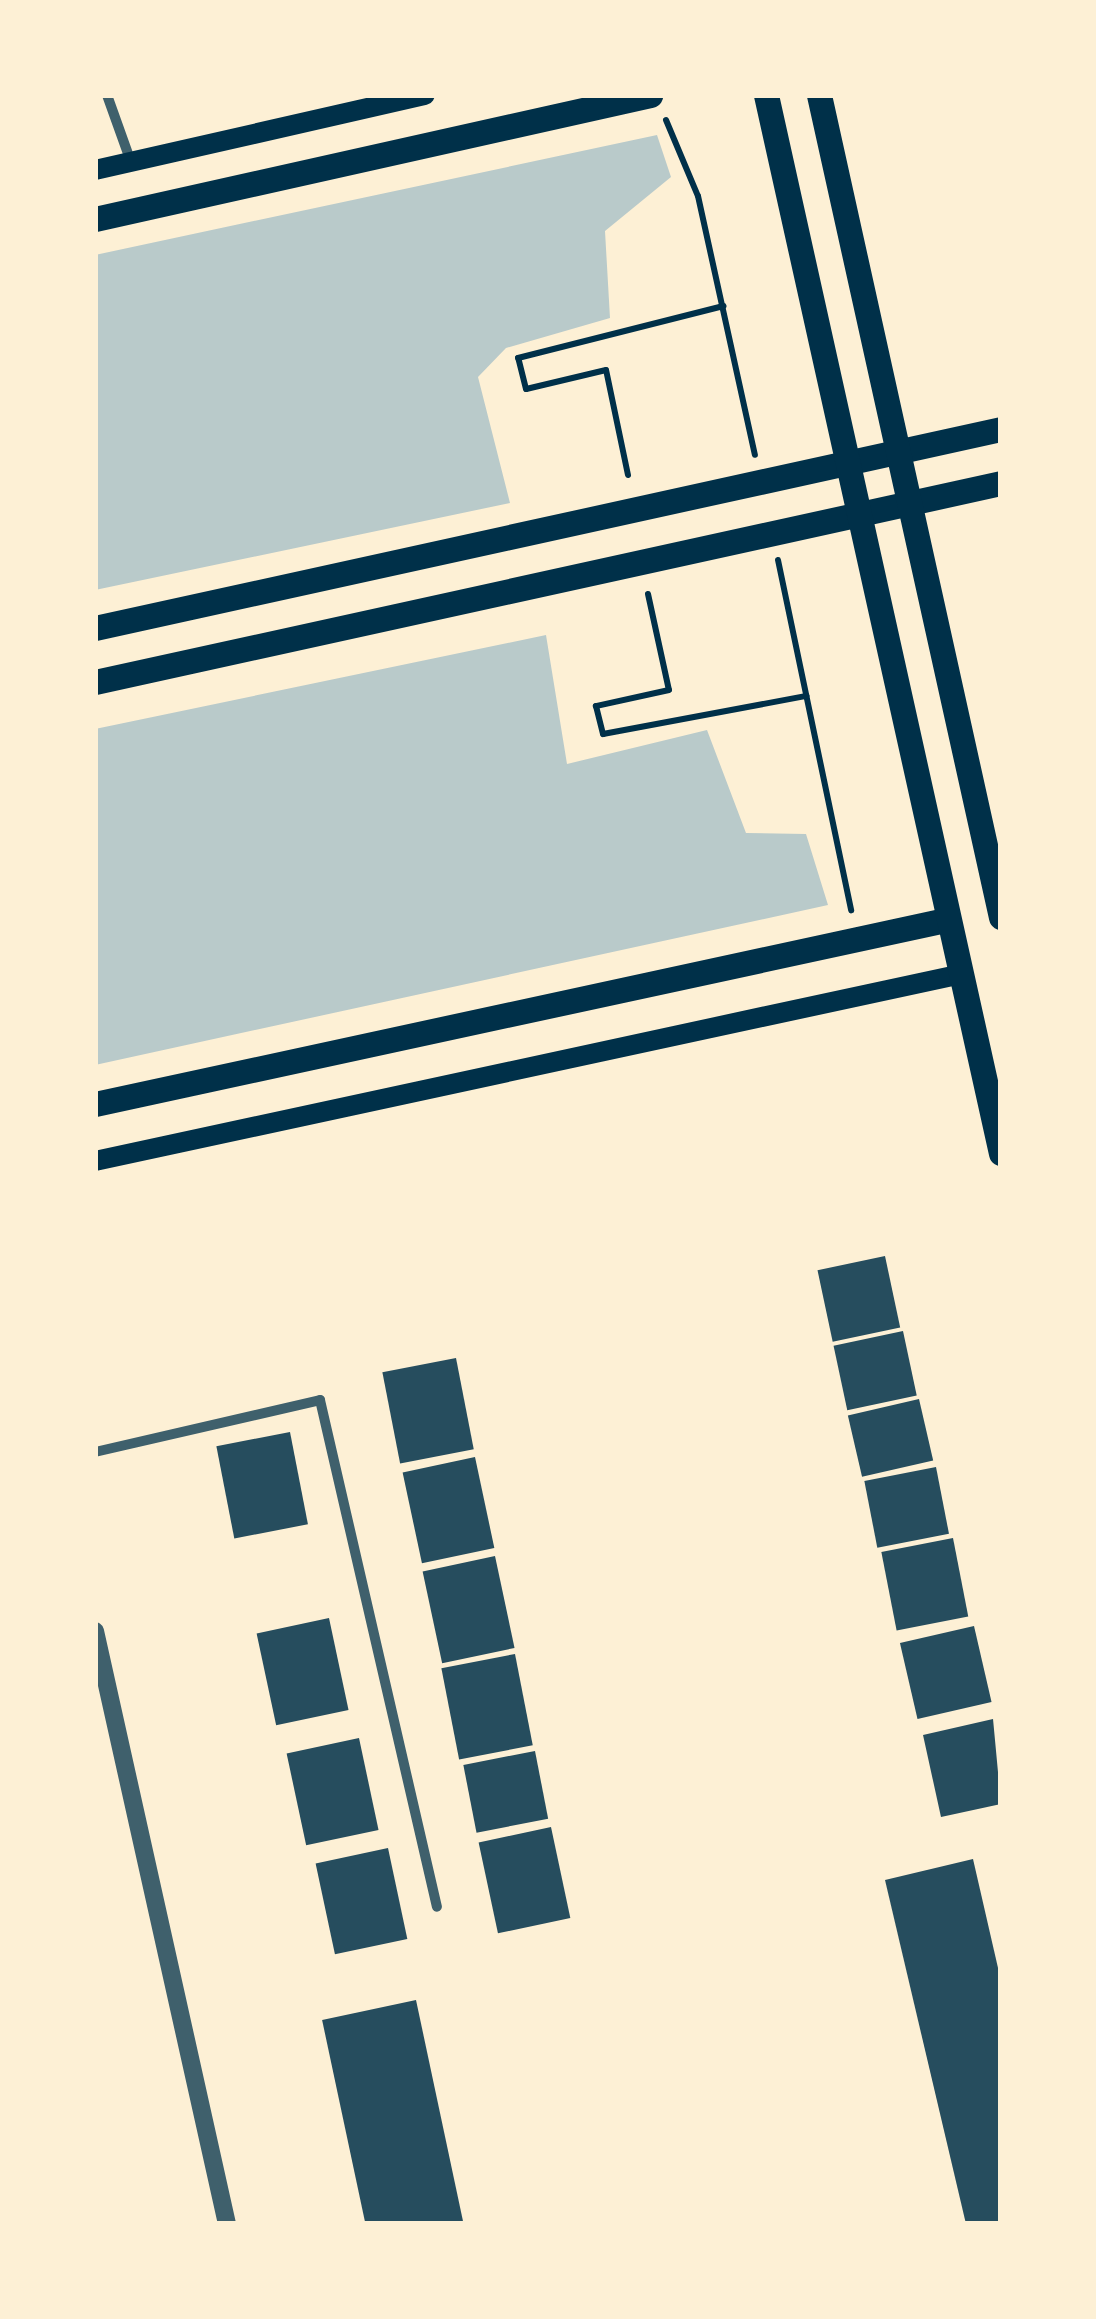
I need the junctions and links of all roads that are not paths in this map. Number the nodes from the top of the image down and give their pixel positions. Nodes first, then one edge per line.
1 (106, 95) edge
2 (426, 95) edge
3 (650, 95) edge
4 (766, 95) edge
5 (820, 95) edge
6 (131, 162) junction
7 (95, 170) edge
8 (95, 219) edge
9 (1001, 429) edge
10 (1001, 483) edge
11 (95, 628) edge
12 (95, 682) edge
13 (1001, 917) edge
14 (945, 920) junction
15 (958, 975) junction
16 (95, 1104) edge
17 (1001, 1153) edge
18 (95, 1161) edge
19 (95, 1452) edge
20 (95, 1630) edge
21 (437, 1907) dead end
22 (228, 2224) edge

1 - 6 street
2 - 6 main road
3 - 8 main road
4 - 14 main road
5 - 13 main road
6 - 7 main road
9 - 11 main road
10 - 12 main road
14 - 15 main road
14 - 16 main road
15 - 17 main road
15 - 18 main road
19 - 21 street
20 - 22 street

